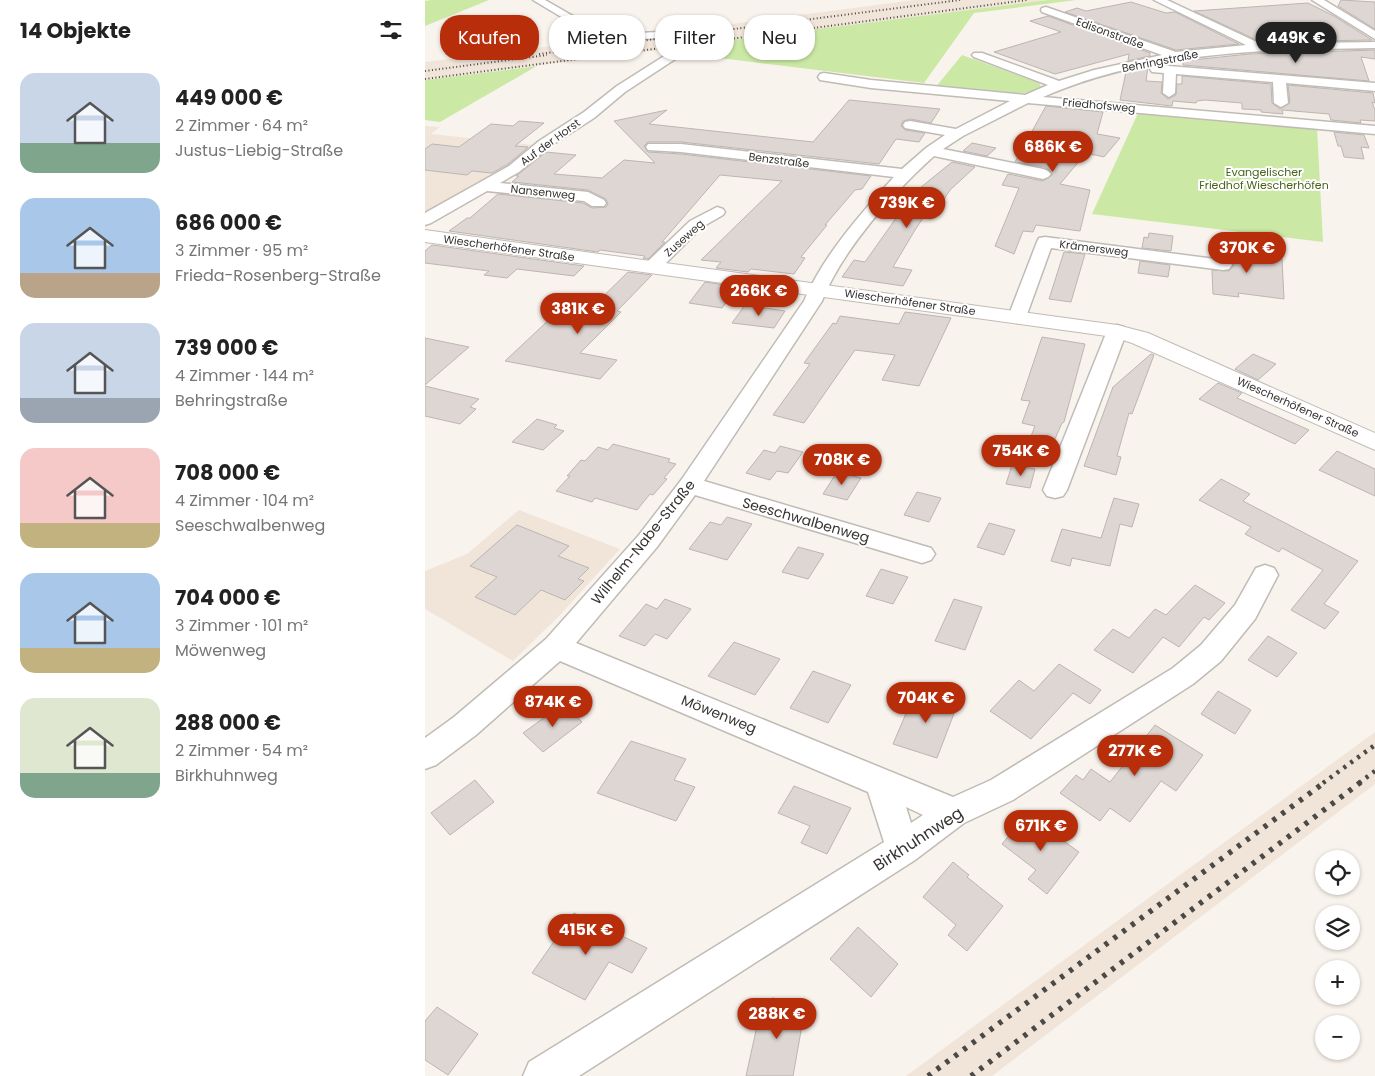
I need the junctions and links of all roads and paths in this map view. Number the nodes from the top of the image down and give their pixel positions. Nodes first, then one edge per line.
1 (538, 0) edge
2 (1159, 0) edge
3 (1317, 0) edge
4 (1046, 10) dead end
5 (1375, 36) edge
6 (1375, 46) edge
7 (1259, 47) junction
8 (978, 55) dead end
9 (1175, 56) junction
10 (1137, 64) junction
11 (1170, 70) junction
12 (824, 77) dead end
13 (1279, 80) junction
14 (1059, 85) junction
15 (1375, 88) edge
16 (1169, 93) dead end
17 (1027, 99) junction
18 (1281, 103) dead end
19 (910, 125) dead end
20 (1375, 130) edge
21 (958, 133) junction
22 (653, 147) dead end
23 (931, 151) junction
24 (905, 174) junction
25 (1043, 174) dead end
26 (485, 186) junction
27 (599, 203) dead end
28 (717, 212) dead end
29 (425, 220) edge
30 (425, 236) edge
31 (1223, 265) dead end
32 (652, 267) junction
33 (818, 290) junction
34 (1017, 317) junction
35 (1117, 331) junction
36 (1375, 442) edge
37 (690, 486) junction
38 (1055, 490) dead end
39 (922, 554) dead end
40 (1265, 575) dead end
41 (556, 647) junction
42 (425, 755) edge
43 (881, 781) junction
44 (953, 812) junction
45 (903, 850) junction
46 (543, 1076) edge

1 - 26 street, Auf der Horst
2 - 7 street
3 - 5 street
4 - 9 street, Edisonstraße
6 - 7 street, Behringstraße
7 - 9 street, Behringstraße
8 - 14 street
9 - 10 street, Behringstraße
10 - 11 street
10 - 14 street, Behringstraße
11 - 13 street
11 - 16 street
12 - 17 street, Friedhofsweg
13 - 15 street
13 - 18 street
14 - 17 street, Behringstraße
17 - 20 street, Friedhofsweg
17 - 21 street, Behringstraße
19 - 21 street
21 - 23 street, Behringstraße
22 - 24 street, Benzstraße
23 - 24 street, Behringstraße
23 - 25 street
24 - 33 street, Behringstraße
26 - 27 street, Nansenweg
26 - 29 street, Auf der Horst
28 - 32 street, Zuseweg
30 - 32 street, Wiescherhöfener Straße
31 - 34 street, Krämersweg
32 - 33 street, Wiescherhöfener Straße
33 - 34 street, Wiescherhöfener Straße
33 - 37 street, Wilhelm-Nabe-Straße
34 - 35 street, Wiescherhöfener Straße
35 - 36 street, Wiescherhöfener Straße
35 - 38 street
37 - 39 street, Seeschwalbenweg
37 - 41 street, Wilhelm-Nabe-Straße
40 - 44 street, Birkhuhnweg
41 - 42 street, Wilhelm-Nabe-Straße
41 - 43 street, Möwenweg
43 - 44 street, Möwenweg
43 - 45 street
44 - 45 street, Birkhuhnweg
45 - 46 street, Birkhuhnweg

